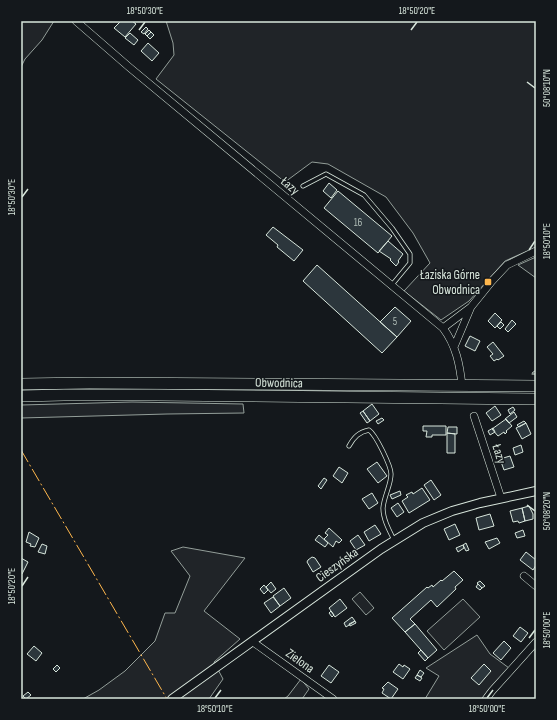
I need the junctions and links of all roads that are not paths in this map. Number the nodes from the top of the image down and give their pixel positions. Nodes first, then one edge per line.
1 (76, 21) edge
2 (303, 186) dead end
3 (536, 251) edge
4 (392, 286) junction
5 (471, 307) junction
6 (442, 328) junction
7 (454, 347) junction
8 (21, 384) edge
9 (462, 386) junction
10 (536, 386) edge
11 (21, 396) edge
12 (536, 399) edge
13 (474, 416) dead end
14 (349, 446) dead end
15 (536, 491) edge
16 (501, 498) junction
17 (394, 540) junction
18 (524, 576) dead end
19 (536, 586) edge
20 (253, 642) junction
21 (536, 642) edge
22 (172, 699) edge
23 (333, 699) edge
24 (486, 699) edge

1 - 4 street, Łazy
2 - 4 lane
3 - 5 street
4 - 6 street, Łazy
5 - 6 street
5 - 7 street
6 - 7 street, Łazy
7 - 9 street, Łazy
8 - 9 main road, Obwodnica
9 - 10 main road, Obwodnica
11 - 12 main road, Obwodnica
13 - 16 street, Łazy
14 - 17 lane
15 - 16 street, Cieszyńska
16 - 17 street, Cieszyńska
17 - 20 street, Cieszyńska
18 - 19 street
20 - 22 street, Cieszyńska
20 - 23 street, Zielona
21 - 24 street

